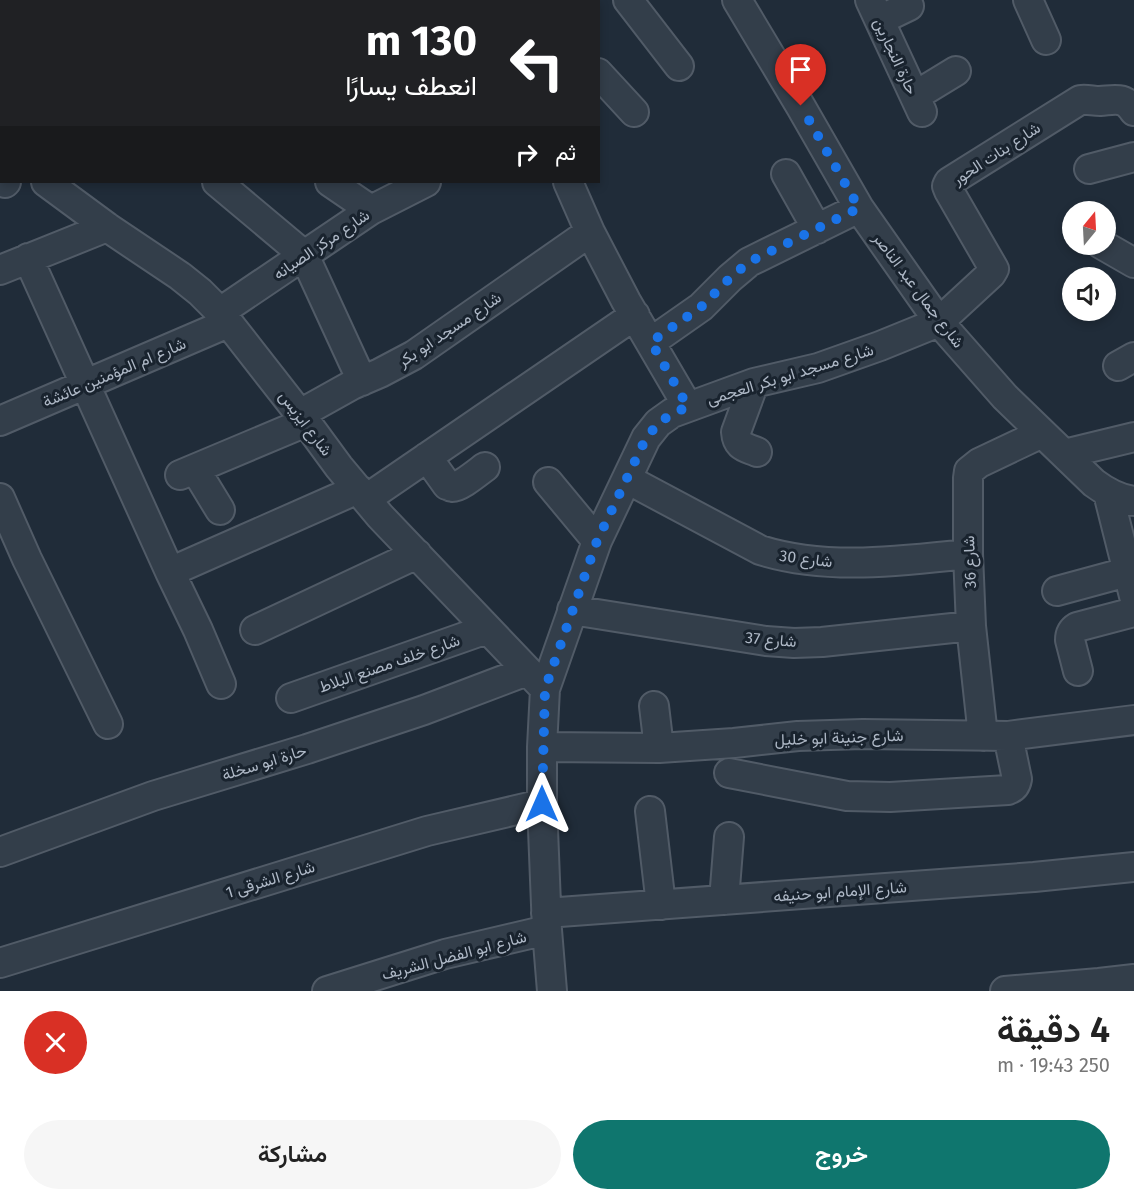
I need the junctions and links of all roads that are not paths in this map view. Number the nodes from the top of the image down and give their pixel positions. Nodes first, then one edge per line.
1 (628, 0) edge
2 (737, 0) edge
3 (1028, 0) edge
4 (909, 6) dead end
5 (875, 10) edge
6 (1046, 40) dead end
7 (679, 66) dead end
8 (956, 71) dead end
9 (603, 85) edge
10 (1134, 111) edge
11 (634, 112) dead end
12 (1134, 157) edge
13 (1089, 169) dead end
14 (786, 174) dead end
15 (47, 183) edge
16 (218, 183) edge
17 (331, 183) edge
18 (424, 183) edge
19 (568, 183) edge
20 (859, 208) junction
21 (371, 210) junction
22 (107, 227) junction
23 (817, 229) junction
24 (590, 232) junction
25 (1116, 253) edge
26 (304, 255) junction
27 (28, 258) junction
28 (1134, 263) edge
29 (0, 270) edge
30 (635, 315) junction
31 (224, 318) junction
32 (939, 322) junction
33 (651, 342) junction
34 (362, 381) junction
35 (754, 383) junction
36 (86, 385) junction
37 (688, 407) junction
38 (303, 418) junction
39 (0, 421) edge
40 (1042, 433) junction
41 (1134, 437) edge
42 (757, 452) dead end
43 (1064, 454) junction
44 (427, 457) junction
45 (485, 467) dead end
46 (627, 478) junction
47 (548, 482) dead end
48 (362, 494) junction
49 (1121, 497) edge
50 (0, 498) edge
51 (220, 510) dead end
52 (597, 541) junction
53 (417, 555) junction
54 (968, 555) junction
55 (170, 572) junction
56 (1130, 584) edge
57 (1058, 591) dead end
58 (572, 610) junction
59 (1134, 612) edge
60 (971, 626) junction
61 (488, 629) junction
62 (255, 630) dead end
63 (1078, 671) dead end
64 (536, 680) junction
65 (221, 684) dead end
66 (291, 698) dead end
67 (654, 706) dead end
68 (1134, 720) edge
69 (108, 724) dead end
70 (996, 736) junction
71 (543, 747) junction
72 (659, 748) junction
73 (729, 773) dead end
74 (542, 804) junction
75 (650, 811) dead end
76 (729, 837) dead end
77 (0, 852) edge
78 (1134, 867) edge
79 (724, 900) junction
80 (661, 905) junction
81 (547, 922) junction
82 (0, 963) edge
83 (1134, 978) edge
84 (327, 991) edge
85 (552, 991) edge
86 (1005, 991) edge

1 - 7 street
2 - 20 street, شارع جمال عبد الناصر
3 - 6 street
4 - 5 street
5 - 8 street, حارة النجارين
9 - 11 street
10 - 32 street, شارع بنات الحور
12 - 13 street
14 - 23 street
15 - 22 street, شارع ايزيس
16 - 26 street
17 - 21 street
18 - 21 street, شارع مركز الصيانه
19 - 24 street
20 - 23 street
20 - 32 street, شارع جمال عبد الناصر
21 - 26 street, شارع مركز الصيانه
22 - 27 street
22 - 31 street, شارع ايزيس
23 - 33 street
24 - 30 street
24 - 34 street, شارع مسجد ابو بكر
25 - 28 street
26 - 31 street, شارع مركز الصيانه
26 - 34 street
27 - 29 street
27 - 36 street
30 - 33 street
30 - 44 street
31 - 36 street, شارع ام المؤمنين عائشة
31 - 38 street, شارع ايزيس
32 - 35 street, شارع مسجد ابو بكر العجمى
32 - 40 street, شارع جمال عبد الناصر
33 - 37 street
34 - 38 street, شارع مسجد ابو بكر
35 - 37 street, شارع مسجد ابو بكر العجمى
35 - 42 street
36 - 39 street, شارع ام المؤمنين عائشة
36 - 55 street
37 - 46 street, شارع مسجد ابو بكر العجمى
38 - 48 street, شارع ايزيس
38 - 51 street, شارع مسجد ابو بكر
40 - 43 street, شارع جمال عبد الناصر
40 - 54 street, شارع 36
41 - 43 street
43 - 49 street, شارع جمال عبد الناصر
44 - 45 street
44 - 48 street
46 - 52 street, شارع مسجد ابو بكر العجمى
46 - 54 street, شارع 30
47 - 52 street
48 - 53 street, شارع ايزيس
48 - 55 street
49 - 56 street
50 - 69 street
52 - 58 street, شارع مسجد ابو بكر العجمى
53 - 61 street, شارع ايزيس
53 - 62 street
54 - 60 street, شارع 36
55 - 65 street
56 - 57 street
58 - 60 street, شارع 37
58 - 64 street, شارع مسجد ابو بكر العجمى
59 - 63 street
60 - 70 street, شارع 36
61 - 64 street, شارع ايزيس
61 - 66 street, شارع خلف مصنع البلاط
64 - 71 street, شارع مسجد ابو بكر العجمى
64 - 77 street, حارة ابو سخلة
67 - 72 street
68 - 70 street, شارع جنينة ابو خليل
70 - 72 street, شارع جنينة ابو خليل
70 - 73 street, شارع 36
71 - 72 street, شارع جنينة ابو خليل
71 - 74 street, شارع مسجد ابو بكر العجمى
74 - 81 street, شارع مسجد ابو بكر العجمى
74 - 82 street, شارع الشرقى 1
75 - 80 street
76 - 79 street
78 - 79 street, شارع الإمام ابو حنيفه
79 - 80 street, شارع الإمام ابو حنيفه
80 - 81 street, شارع الإمام ابو حنيفه
81 - 84 street, شارع ابو الفضل الشريف
81 - 85 street, شارع مسجد ابو بكر العجمى
83 - 86 street

